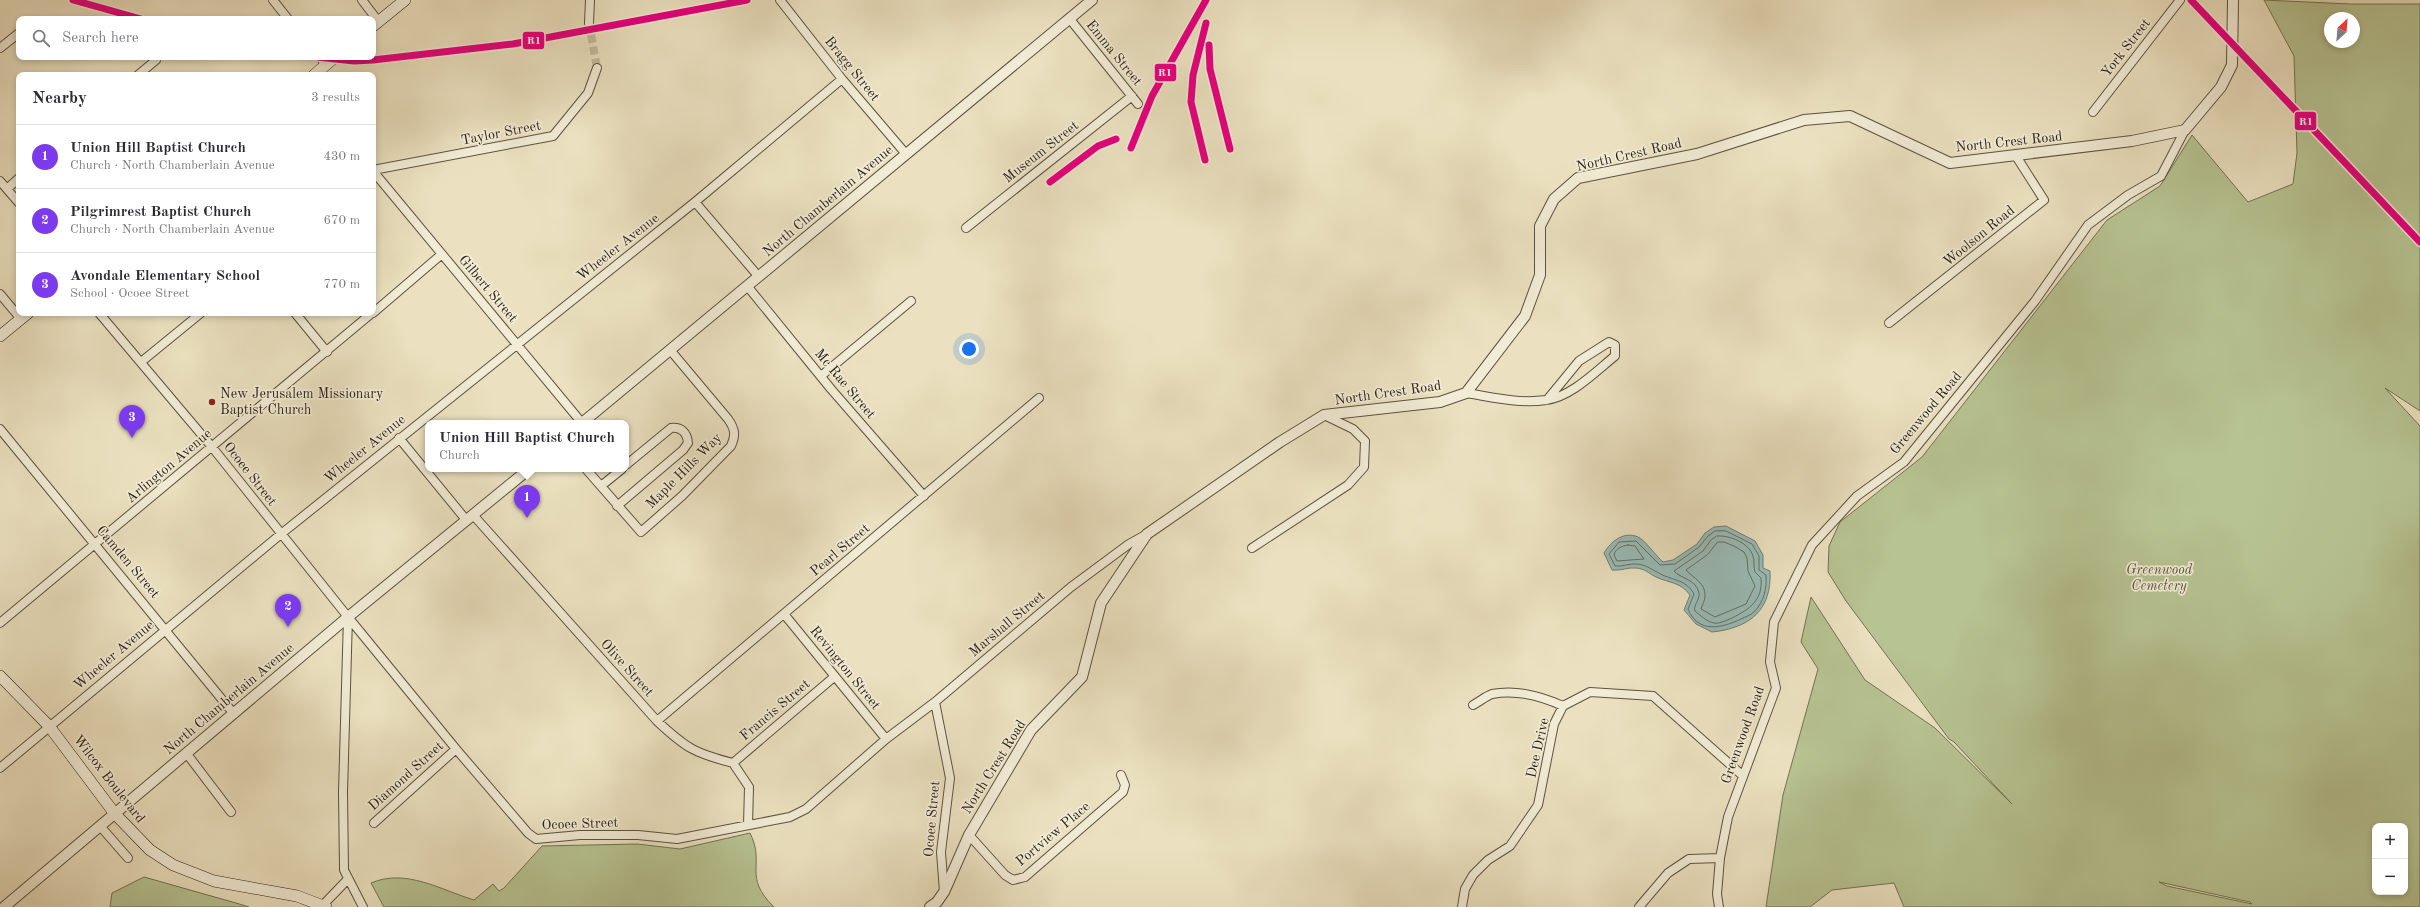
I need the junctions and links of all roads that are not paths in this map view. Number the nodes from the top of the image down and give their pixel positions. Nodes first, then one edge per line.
1 (273, 0) edge
2 (362, 0) edge
3 (405, 0) edge
4 (590, 0) edge
5 (780, 0) edge
6 (1092, 0) edge
7 (2180, 0) edge
8 (2233, 0) edge
9 (286, 16) edge
10 (372, 16) edge
11 (1069, 18) junction
12 (376, 23) edge
13 (589, 23) tunnel mouth
14 (16, 35) edge
15 (0, 48) edge
16 (156, 60) dead end
17 (323, 61) edge
18 (597, 68) tunnel mouth
19 (142, 72) edge
20 (316, 72) edge
21 (842, 79) junction
22 (1132, 96) junction
23 (1138, 104) dead end
24 (2093, 112) dead end
25 (2185, 130) junction
26 (906, 154) junction
27 (2016, 156) junction
28 (376, 170) edge
29 (376, 175) edge
30 (16, 180) edge
31 (3, 187) edge
32 (16, 200) edge
33 (695, 202) junction
34 (966, 228) dead end
35 (442, 254) junction
36 (759, 278) junction
37 (748, 287) junction
38 (0, 294) edge
39 (911, 301) dead end
40 (16, 309) edge
41 (376, 310) edge
42 (24, 316) edge
43 (102, 316) edge
44 (197, 316) edge
45 (298, 316) edge
46 (369, 316) edge
47 (1889, 323) dead end
48 (0, 336) edge
49 (516, 344) junction
50 (671, 351) junction
51 (327, 352) junction
52 (141, 362) junction
53 (821, 376) junction
54 (1466, 393) junction
55 (1039, 398) dead end
56 (1547, 400) junction
57 (1324, 415) junction
58 (579, 420) edge
59 (586, 420) edge
60 (0, 429) edge
61 (399, 438) junction
62 (212, 446) junction
63 (629, 462) edge
64 (425, 467) edge
65 (430, 472) edge
66 (525, 472) edge
67 (589, 472) edge
68 (618, 472) edge
69 (601, 486) junction
70 (924, 496) junction
71 (617, 506) junction
72 (471, 518) junction
73 (281, 534) junction
74 (1147, 534) junction
75 (95, 543) junction
76 (1252, 548) dead end
77 (784, 614) junction
78 (348, 617) junction
79 (0, 623) edge
80 (166, 628) junction
81 (0, 676) edge
82 (834, 677) junction
83 (935, 702) junction
84 (1473, 705) dead end
85 (1563, 706) junction
86 (234, 714) junction
87 (657, 721) junction
88 (49, 726) junction
89 (886, 739) junction
90 (456, 749) junction
91 (187, 754) junction
92 (732, 763) junction
93 (0, 768) edge
94 (1121, 775) dead end
95 (1742, 775) junction
96 (231, 812) dead end
97 (115, 814) junction
98 (374, 823) dead end
99 (748, 825) junction
100 (100, 826) junction
101 (969, 835) junction
102 (128, 858) dead end
103 (1720, 858) junction
104 (348, 879) junction
105 (944, 892) junction
106 (2, 906) edge
107 (324, 906) edge
108 (363, 907) edge
109 (930, 907) edge
110 (1462, 907) edge
111 (1639, 907) edge
112 (1719, 907) edge

1 - 9 street
2 - 10 street
3 - 12 main road
4 - 13 street
5 - 21 street, Bragg Street
6 - 11 street, North Chamberlain Avenue
7 - 24 street, York Street
8 - 25 street
11 - 22 street, Emma Street
11 - 26 street, North Chamberlain Avenue
14 - 15 street
16 - 19 street
17 - 20 main road
18 - 28 street, Taylor Street
21 - 26 street, Bragg Street
21 - 33 street, Wheeler Avenue
22 - 23 street, Emma Street
22 - 34 street, Museum Street
25 - 27 street, North Crest Road
25 - 95 street, Greenwood Road
26 - 36 street, North Chamberlain Avenue
27 - 47 street, Woolson Road
27 - 54 street, North Crest Road
29 - 35 street, Gilbert Street
30 - 31 street
31 - 32 street
33 - 36 street
33 - 49 street, Wheeler Avenue
35 - 41 street, Arlington Avenue
35 - 49 street, Gilbert Street
36 - 37 street, North Chamberlain Avenue
37 - 50 street, North Chamberlain Avenue
37 - 53 street, Mc Rae Street
38 - 40 street
39 - 53 street
42 - 48 main road
43 - 52 street, Ocoee Street
44 - 52 street
45 - 51 street
46 - 51 street, Arlington Avenue
49 - 58 street, Gilbert Street
49 - 61 street, Wheeler Avenue
50 - 59 street, North Chamberlain Avenue
50 - 71 street, Maple Hills Way
51 - 62 street, Arlington Avenue
52 - 62 street, Ocoee Street
53 - 70 street, Mc Rae Street
54 - 56 street
54 - 57 street, North Crest Road
55 - 70 street, Pearl Street
56 - 56 street
57 - 74 street, North Crest Road
57 - 76 street
60 - 75 street, Camden Street
61 - 64 street, Olive Street
61 - 73 street, Wheeler Avenue
62 - 73 street, Ocoee Street
62 - 75 street, Arlington Avenue
63 - 71 street
65 - 72 street, Olive Street
66 - 72 street, North Chamberlain Avenue
67 - 69 street
68 - 69 street
69 - 71 street
70 - 77 street, Pearl Street
72 - 78 street, North Chamberlain Avenue
72 - 87 street, Olive Street
73 - 78 street, Ocoee Street
73 - 80 street, Wheeler Avenue
74 - 83 street, Marshall Street
74 - 101 street, North Crest Road
75 - 79 street, Arlington Avenue
75 - 80 street, Camden Street
77 - 82 street, Revington Street
77 - 87 street, Pearl Street
78 - 86 street, North Chamberlain Avenue
78 - 90 street, Ocoee Street
78 - 104 street
80 - 86 street, Camden Street
80 - 88 street, Wheeler Avenue
81 - 88 main road, Wilcox Boulevard
82 - 89 street, Revington Street
82 - 92 street, Francis Street
83 - 89 street, Marshall Street
83 - 105 street, Ocoee Street
84 - 85 street
85 - 95 street, Dee Drive
85 - 110 street, Dee Drive
86 - 91 street, North Chamberlain Avenue
87 - 92 street, Olive Street
88 - 93 street, Wheeler Avenue
88 - 97 main road, Wilcox Boulevard
89 - 99 street, Ocoee Street
90 - 98 street, Diamond Street
90 - 99 street, Ocoee Street
91 - 96 street
91 - 97 street, North Chamberlain Avenue
92 - 99 street
94 - 101 street, Portview Place
95 - 103 street, Greenwood Road
97 - 100 street, North Chamberlain Avenue
97 - 107 main road, Wilcox Boulevard
100 - 102 street
100 - 106 street, North Chamberlain Avenue
101 - 105 street, North Crest Road
103 - 111 street
103 - 112 street, Greenwood Road
104 - 107 street
104 - 108 street
105 - 109 street, North Crest Road

